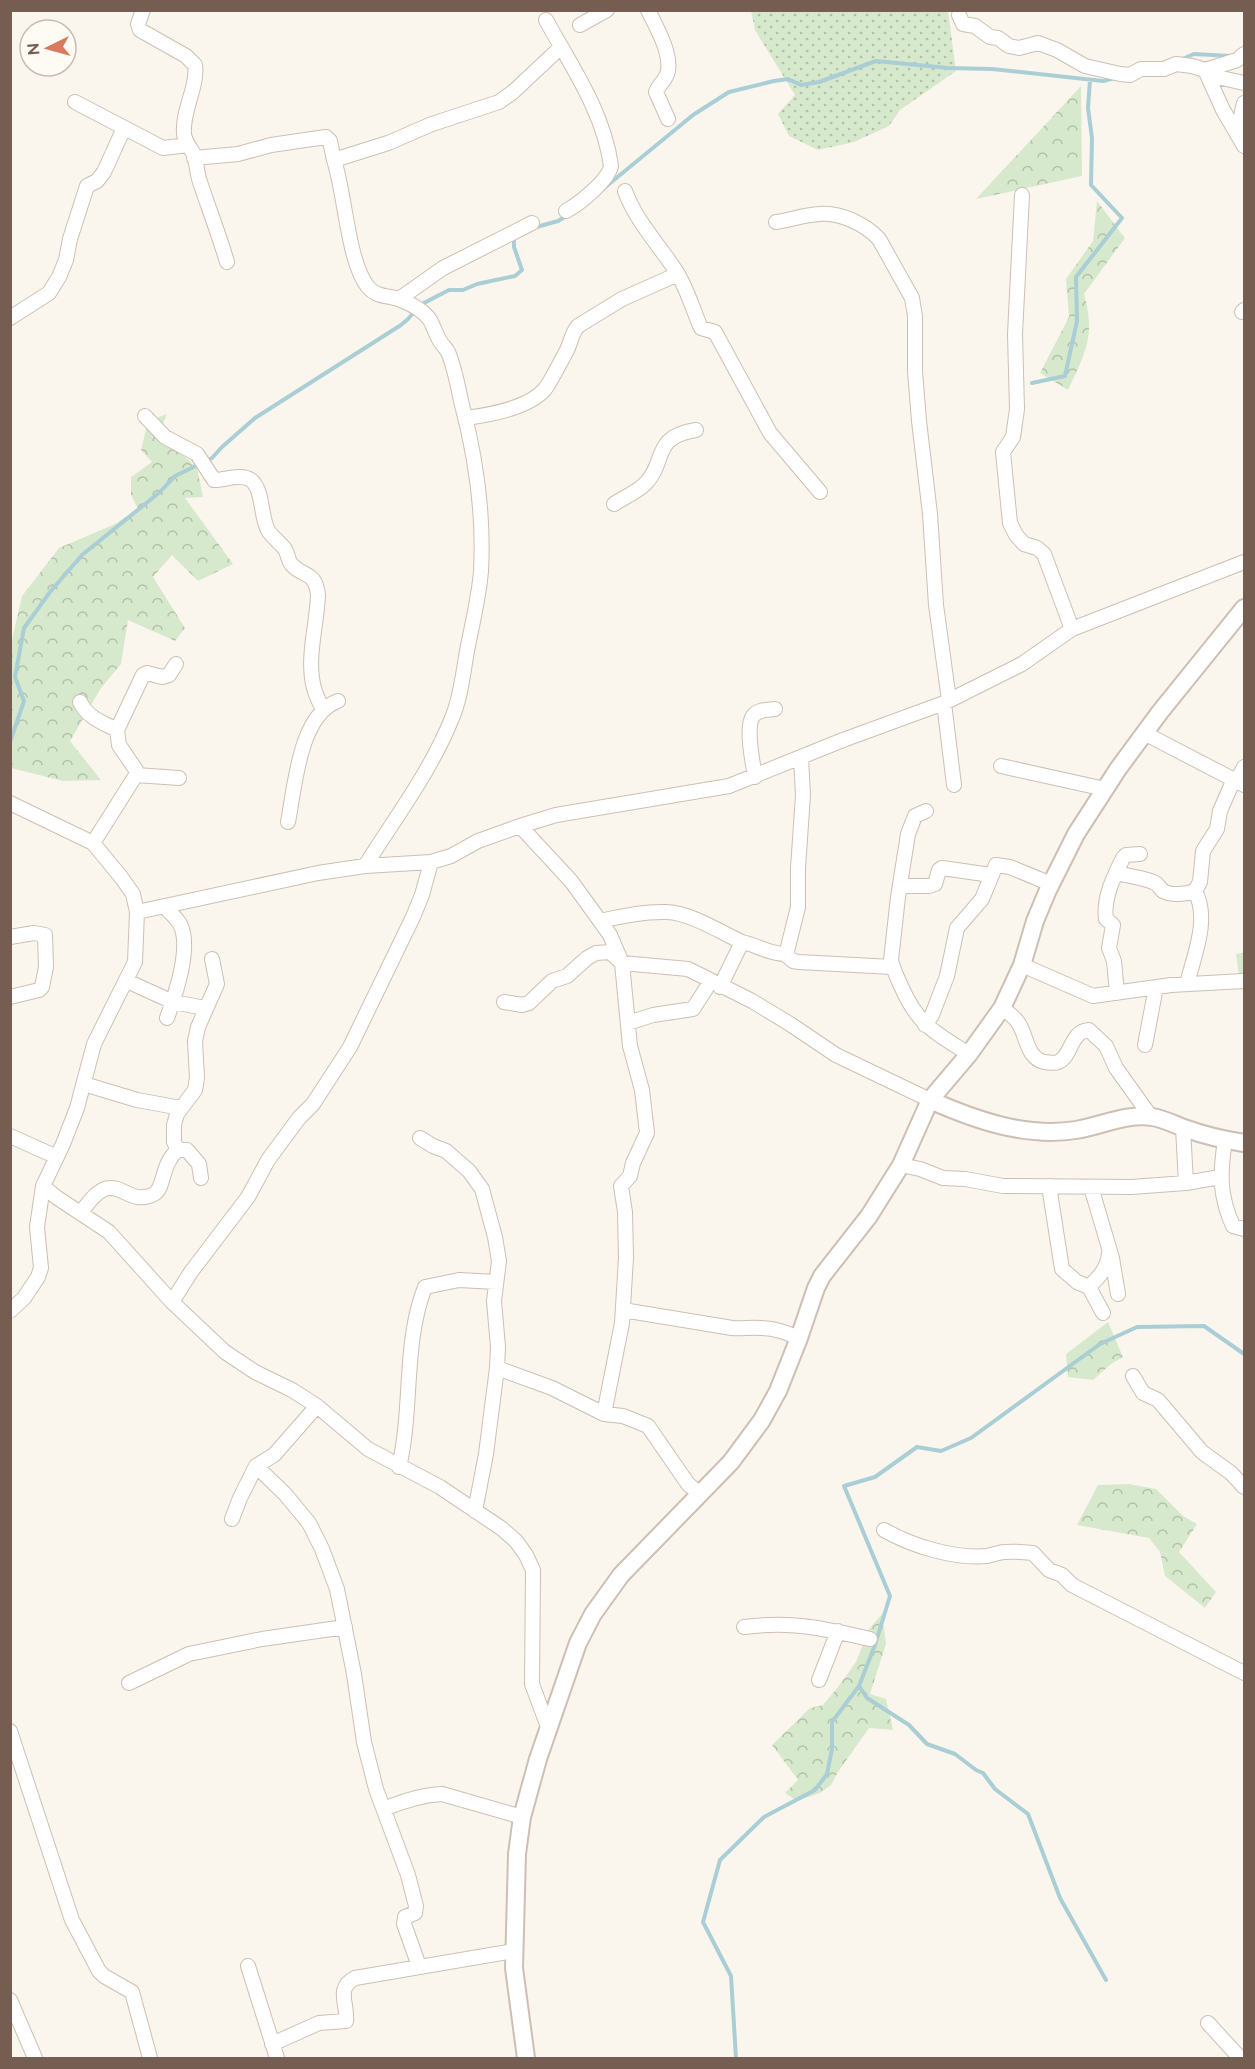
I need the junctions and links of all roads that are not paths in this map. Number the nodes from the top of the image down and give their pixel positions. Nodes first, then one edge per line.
1 (143, 10) edge
2 (607, 10) edge
3 (648, 10) edge
4 (959, 15) dead end
5 (546, 20) dead end
6 (580, 25) dead end
7 (561, 46) junction
8 (1245, 54) edge
9 (1207, 72) junction
10 (1245, 83) edge
11 (75, 102) dead end
12 (1245, 104) edge
13 (668, 119) dead end
14 (124, 128) junction
15 (1237, 133) junction
16 (188, 145) junction
17 (1245, 146) edge
18 (194, 158) junction
19 (334, 160) junction
20 (625, 191) dead end
21 (1022, 195) dead end
22 (566, 211) dead end
23 (776, 222) dead end
24 (532, 223) dead end
25 (227, 262) dead end
26 (678, 274) junction
27 (399, 299) junction
28 (10, 318) edge
29 (145, 416) dead end
30 (466, 418) junction
31 (696, 430) dead end
32 (820, 492) dead end
33 (614, 504) dead end
34 (1245, 562) edge
35 (1245, 608) edge
36 (1072, 629) junction
37 (176, 664) dead end
38 (338, 701) dead end
39 (80, 702) dead end
40 (947, 702) junction
41 (776, 709) dead end
42 (323, 710) junction
43 (117, 730) junction
44 (1144, 734) junction
45 (801, 758) junction
46 (1001, 766) dead end
47 (1245, 767) edge
48 (136, 774) junction
49 (755, 777) junction
50 (179, 778) dead end
51 (1238, 782) edge
52 (954, 785) dead end
53 (1105, 789) junction
54 (10, 803) edge
55 (926, 811) dead end
56 (288, 822) dead end
57 (520, 826) junction
58 (93, 843) junction
59 (1140, 854) dead end
60 (431, 862) junction
61 (365, 866) junction
62 (1116, 873) junction
63 (991, 875) junction
64 (1051, 884) junction
65 (901, 886) junction
66 (1195, 891) junction
67 (164, 906) junction
68 (137, 912) junction
69 (600, 921) junction
70 (10, 937) edge
71 (742, 942) junction
72 (785, 954) junction
73 (212, 959) dead end
74 (622, 963) junction
75 (1022, 965) junction
76 (892, 967) junction
77 (127, 981) junction
78 (1245, 981) edge
79 (715, 984) junction
80 (1187, 984) junction
81 (1156, 987) junction
82 (1117, 993) junction
83 (10, 997) edge
84 (172, 1002) junction
85 (504, 1002) dead end
86 (205, 1008) junction
87 (1002, 1008) junction
88 (167, 1018) dead end
89 (628, 1023) junction
90 (925, 1025) junction
91 (1145, 1045) dead end
92 (969, 1054) junction
93 (84, 1084) junction
94 (930, 1100) junction
95 (181, 1108) junction
96 (1151, 1117) junction
97 (1183, 1128) junction
98 (10, 1136) edge
99 (420, 1138) dead end
100 (1224, 1140) junction
101 (1245, 1143) edge
102 (178, 1150) junction
103 (57, 1157) junction
104 (901, 1166) junction
105 (1220, 1177) junction
106 (201, 1178) dead end
107 (1186, 1183) junction
108 (43, 1186) junction
109 (1049, 1186) junction
110 (1090, 1187) junction
111 (81, 1213) junction
112 (1245, 1229) edge
113 (1109, 1247) junction
114 (496, 1282) junction
115 (1089, 1287) junction
116 (1118, 1294) dead end
117 (172, 1302) junction
118 (623, 1310) junction
119 (10, 1311) edge
120 (1103, 1313) dead end
121 (799, 1338) junction
122 (497, 1368) junction
123 (1133, 1376) dead end
124 (317, 1406) junction
125 (604, 1414) junction
126 (256, 1466) junction
127 (399, 1467) junction
128 (1245, 1486) edge
129 (700, 1494) junction
130 (475, 1511) junction
131 (232, 1519) dead end
132 (884, 1530) dead end
133 (345, 1627) junction
134 (744, 1627) dead end
135 (838, 1631) junction
136 (870, 1639) dead end
137 (1245, 1673) edge
138 (819, 1680) dead end
139 (129, 1683) dead end
140 (548, 1726) junction
141 (10, 1731) edge
142 (384, 1809) junction
143 (522, 1817) junction
144 (513, 1951) junction
145 (248, 1966) dead end
146 (418, 1966) junction
147 (10, 2000) edge
148 (1208, 2024) dead end
149 (275, 2052) edge
150 (35, 2058) edge
151 (150, 2058) edge
152 (261, 2058) edge
153 (526, 2058) edge
154 (1240, 2058) edge

1 - 16 street
2 - 6 street
3 - 13 street
4 - 9 street
5 - 7 street
7 - 19 street
7 - 22 street
8 - 9 street
9 - 10 street
9 - 15 street
11 - 14 street
12 - 15 street
14 - 16 street
14 - 28 street
15 - 17 street
16 - 18 street
18 - 19 street
18 - 25 street
19 - 27 street
20 - 26 street
21 - 36 street
23 - 40 street
24 - 27 street
26 - 30 street
26 - 32 street
27 - 30 street
29 - 42 street
30 - 61 street
31 - 33 street
34 - 36 street
35 - 44 street
36 - 40 street
37 - 43 street
38 - 42 street
39 - 43 street
40 - 45 street
40 - 52 street
41 - 49 street
42 - 56 street
43 - 48 street
44 - 51 street
44 - 53 street
45 - 49 street
45 - 72 street
46 - 53 street
47 - 51 street
48 - 50 street
48 - 58 street
49 - 57 street
51 - 66 street
53 - 64 street
54 - 58 street
55 - 65 street
57 - 60 street
57 - 69 street
58 - 68 street
59 - 62 street
60 - 61 street
60 - 117 street
61 - 67 street
62 - 66 street
62 - 82 street
63 - 64 street
63 - 65 street
63 - 90 street
64 - 75 street
65 - 76 street
66 - 80 street
67 - 68 street
67 - 84 street
68 - 77 street
69 - 71 street
69 - 74 street
70 - 83 street
71 - 72 street
71 - 79 street
72 - 76 street
73 - 86 street
74 - 79 street
74 - 85 street
74 - 89 street
75 - 82 street
75 - 87 street
76 - 90 street
77 - 84 street
77 - 93 street
78 - 80 street
79 - 89 street
79 - 94 street
80 - 81 street
81 - 82 street
81 - 91 street
84 - 86 street
84 - 88 street
86 - 95 street
87 - 92 street
87 - 96 street
89 - 118 street
90 - 92 street
92 - 94 street
93 - 95 street
93 - 103 street
94 - 96 street
94 - 104 street
95 - 102 street
96 - 97 street
97 - 100 street
97 - 107 street
98 - 103 street
99 - 114 street
100 - 101 street
100 - 105 street
102 - 106 street
102 - 111 street
103 - 108 street
104 - 109 street
104 - 121 street
105 - 107 street
105 - 112 street
107 - 110 street
108 - 111 street
108 - 119 street
109 - 110 street
109 - 115 street
110 - 113 street
111 - 117 street
113 - 115 street
113 - 116 street
114 - 122 street
114 - 127 street
115 - 120 street
117 - 124 street
118 - 121 street
118 - 125 street
121 - 129 street
122 - 125 street
122 - 130 street
123 - 128 street
124 - 126 street
124 - 127 street
125 - 129 street
126 - 131 street
126 - 133 street
127 - 130 street
129 - 140 street
130 - 140 street
132 - 137 street
133 - 139 street
133 - 142 street
134 - 135 street
135 - 136 street
135 - 138 street
140 - 143 street
141 - 151 street
142 - 143 street
142 - 146 street
143 - 144 street
144 - 146 street
144 - 153 street
145 - 149 street
146 - 149 street
147 - 150 street
148 - 154 street
149 - 152 street

